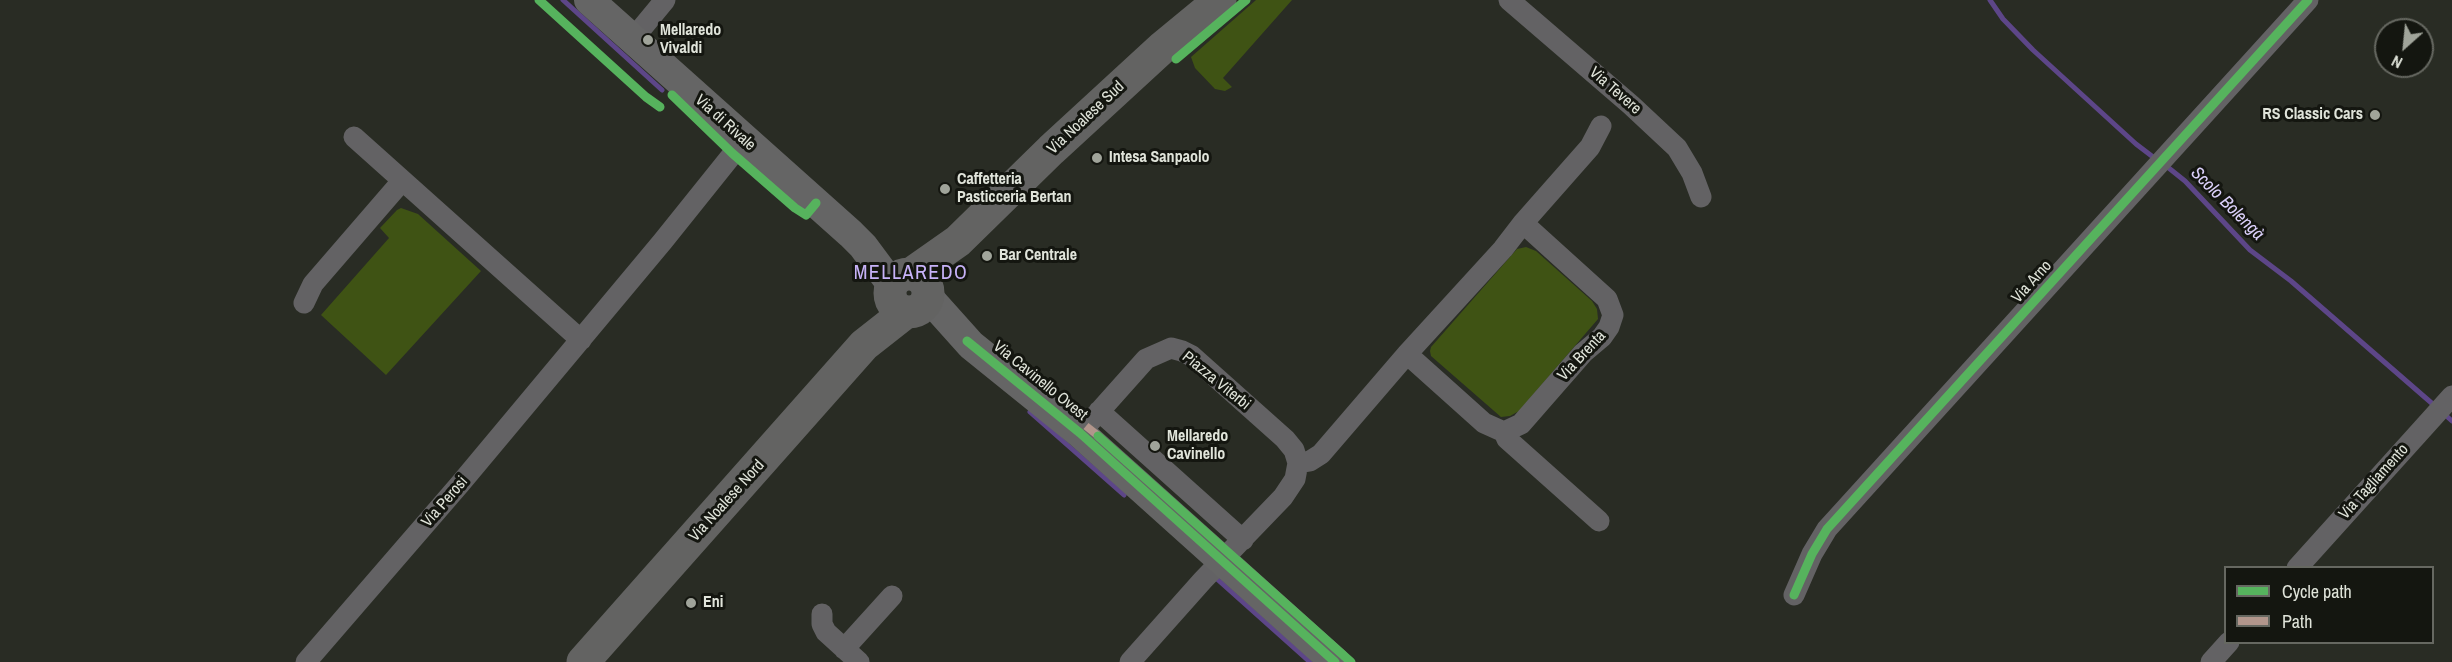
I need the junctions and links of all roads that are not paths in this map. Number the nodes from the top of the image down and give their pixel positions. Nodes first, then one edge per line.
1 (589, 0) edge
2 (665, 0) edge
3 (1220, 0) edge
4 (1509, 0) edge
5 (2308, 0) edge
6 (632, 40) junction
7 (1600, 126) dead end
8 (354, 137) dead end
9 (744, 140) junction
10 (402, 181) junction
11 (1701, 197) dead end
12 (1522, 224) junction
13 (910, 293) junction
14 (304, 303) dead end
15 (581, 340) junction
16 (1407, 354) junction
17 (2449, 400) edge
18 (1090, 422) junction
19 (1504, 432) junction
20 (1298, 463) junction
21 (1599, 521) dead end
22 (1243, 540) junction
23 (1222, 561) junction
24 (2297, 566) edge
25 (1794, 595) dead end
26 (892, 596) dead end
27 (822, 614) dead end
28 (2227, 644) edge
29 (852, 655) edge
30 (306, 662) edge
31 (583, 662) edge
32 (1130, 662) edge
33 (1335, 662) edge
34 (2211, 662) edge

1 - 6 street, Via di Rivale
2 - 6 street
3 - 13 main road, Via Noalese Sud
4 - 11 street, Via Tevere
5 - 25 street, Via Arno
6 - 9 street, Via di Rivale
7 - 12 street
8 - 10 street
9 - 13 street, Via di Rivale
9 - 15 street, Via Perosi
10 - 14 street
10 - 15 street
12 - 16 street
12 - 19 street, Via Brenta
13 - 18 street, Via Cavinello Ovest
13 - 31 main road, Via Noalese Nord
15 - 30 street, Via Perosi
16 - 19 street
16 - 20 street
17 - 24 street, Via Tagliamento
18 - 20 street, Piazza Viterbi
18 - 22 street
18 - 23 street, Via Cavinello Ovest
19 - 21 street
20 - 22 street
22 - 23 street
23 - 32 street
23 - 33 street, Via Cavinello Ovest
26 - 29 street
27 - 29 street
28 - 34 street

